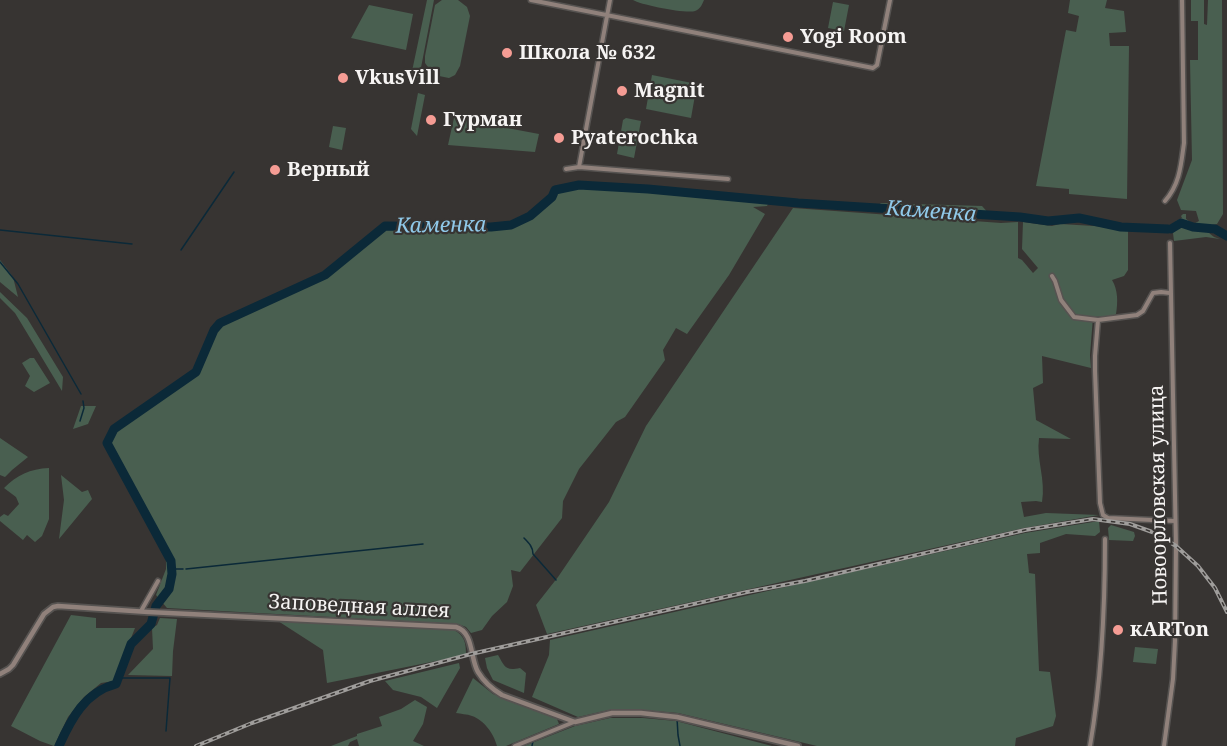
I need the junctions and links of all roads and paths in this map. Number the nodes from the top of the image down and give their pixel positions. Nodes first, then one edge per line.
1 (531, 0) edge
2 (610, 0) edge
3 (890, 0) edge
4 (1182, 0) edge
5 (607, 15) junction
6 (579, 167) junction
7 (566, 169) dead end
8 (728, 179) dead end
9 (1165, 201) dead end
10 (1170, 243) dead end
11 (1052, 276) dead end
12 (1170, 293) junction
13 (1098, 320) junction
14 (1175, 521) junction
15 (1105, 538) dead end
16 (158, 581) dead end
17 (141, 611) junction
18 (0, 674) edge
19 (575, 722) junction
20 (515, 746) edge
21 (798, 746) edge
22 (1090, 746) edge
23 (1164, 746) edge

1 - 5 street
2 - 5 street
3 - 5 street
4 - 9 street
5 - 6 street
6 - 7 street
6 - 8 street
10 - 12 street, Новоорловская улица
11 - 13 street
12 - 13 street
12 - 14 street, Новоорловская улица
13 - 14 street
14 - 23 street, Новоорловская улица
15 - 22 street
16 - 17 street
17 - 18 street
17 - 19 street, Заповедная аллея
19 - 20 street
19 - 21 street

